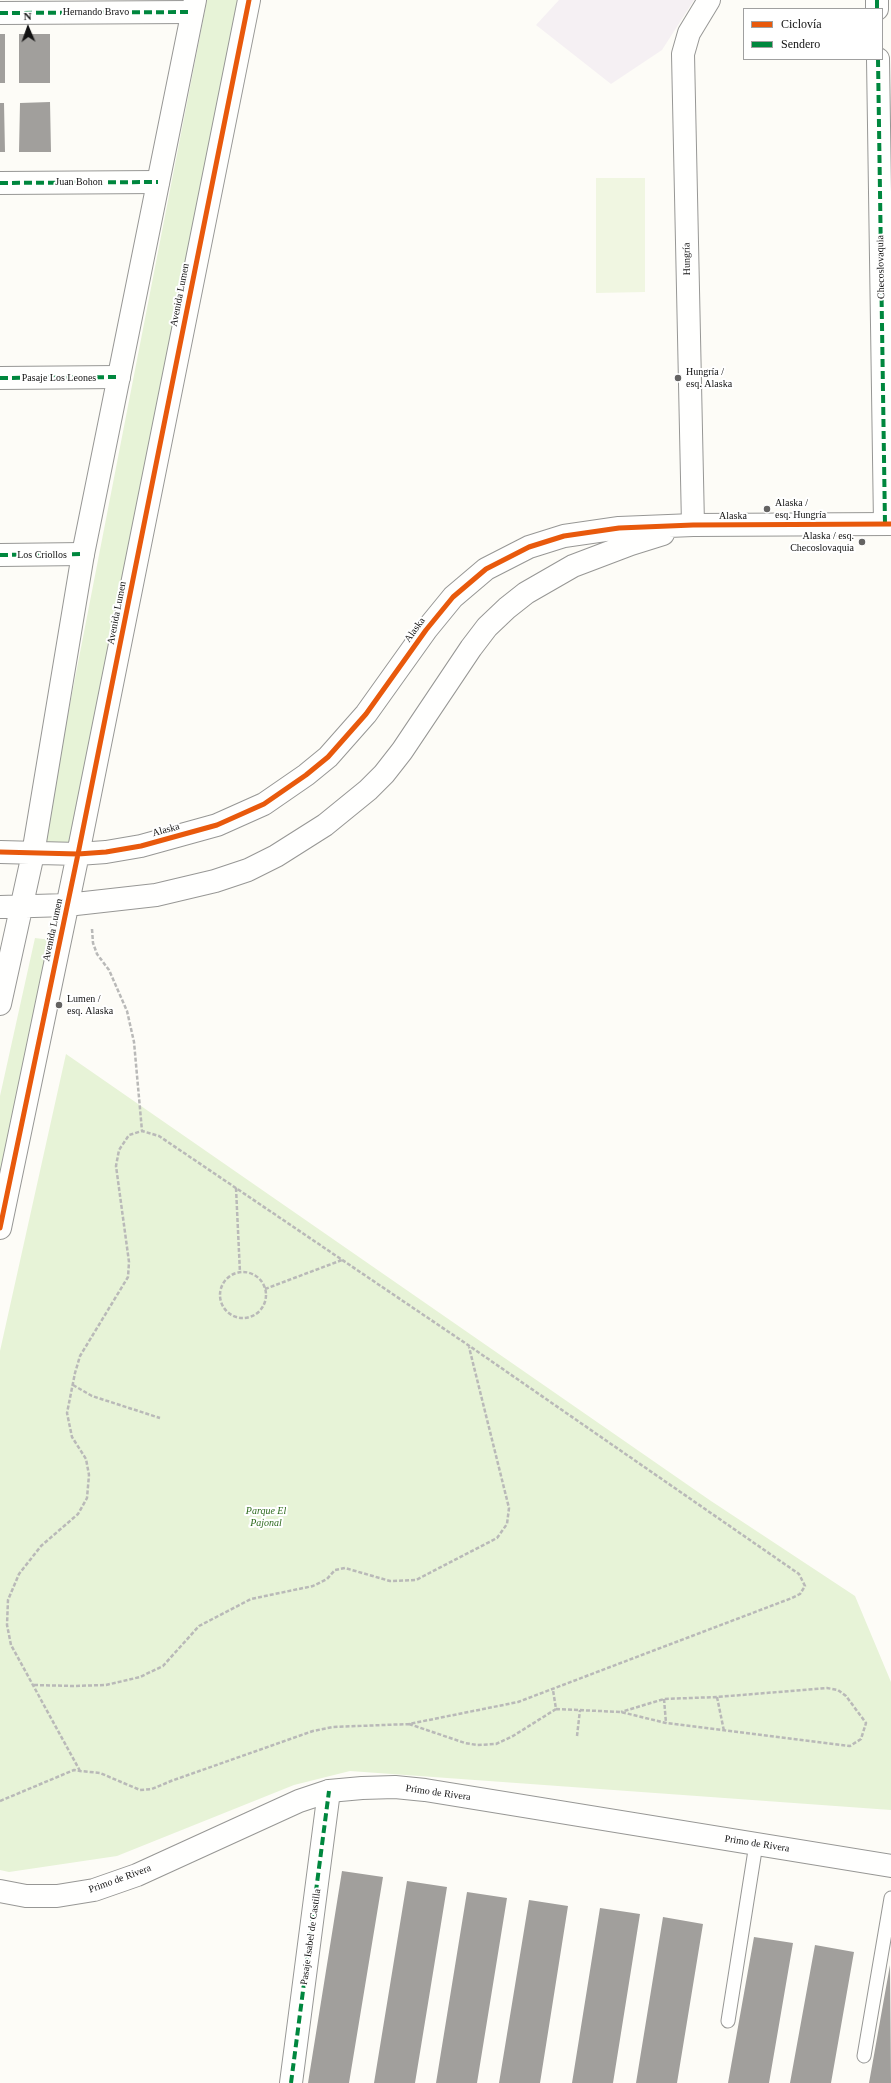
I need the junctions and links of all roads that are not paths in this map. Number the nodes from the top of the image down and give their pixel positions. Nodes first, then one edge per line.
1 (249, 0) edge
2 (709, 0) edge
3 (194, 6) edge
4 (0, 13) edge
5 (878, 60) edge
6 (158, 182) junction
7 (0, 183) edge
8 (119, 377) junction
9 (0, 378) edge
10 (888, 524) edge
11 (693, 525) junction
12 (83, 554) junction
13 (0, 555) edge
14 (0, 852) edge
15 (33, 854) junction
16 (78, 854) junction
17 (68, 905) junction
18 (11, 907) edge
19 (0, 1004) edge
20 (0, 1228) edge
21 (329, 1791) junction
22 (756, 1844) junction
23 (891, 1866) edge
24 (0, 1891) edge
25 (891, 1898) edge
26 (728, 2021) dead end
27 (864, 2056) dead end
28 (291, 2083) edge

1 - 16 street, Avenida Lumen
2 - 11 street, Hungría
3 - 4 street, Hernando Bravo
3 - 6 street
5 - 10 street, Checoslovaquia
6 - 7 street, Juan Bohon
6 - 8 street
8 - 9 street, Pasaje Los Leones
8 - 12 street
10 - 11 street, Alaska
11 - 16 street, Alaska
11 - 17 street, Alaska
12 - 13 street, Los Criollos
12 - 15 street
14 - 15 street, Alaska
15 - 16 street, Alaska
15 - 18 street
16 - 17 street, Avenida Lumen
17 - 18 street, Alaska
17 - 20 street, Avenida Lumen
18 - 19 street
21 - 22 street, Primo de Rivera
21 - 24 street, Primo de Rivera
21 - 28 street, Pasaje Isabel de Castilla
22 - 23 street, Primo de Rivera
22 - 26 lane
25 - 27 lane

